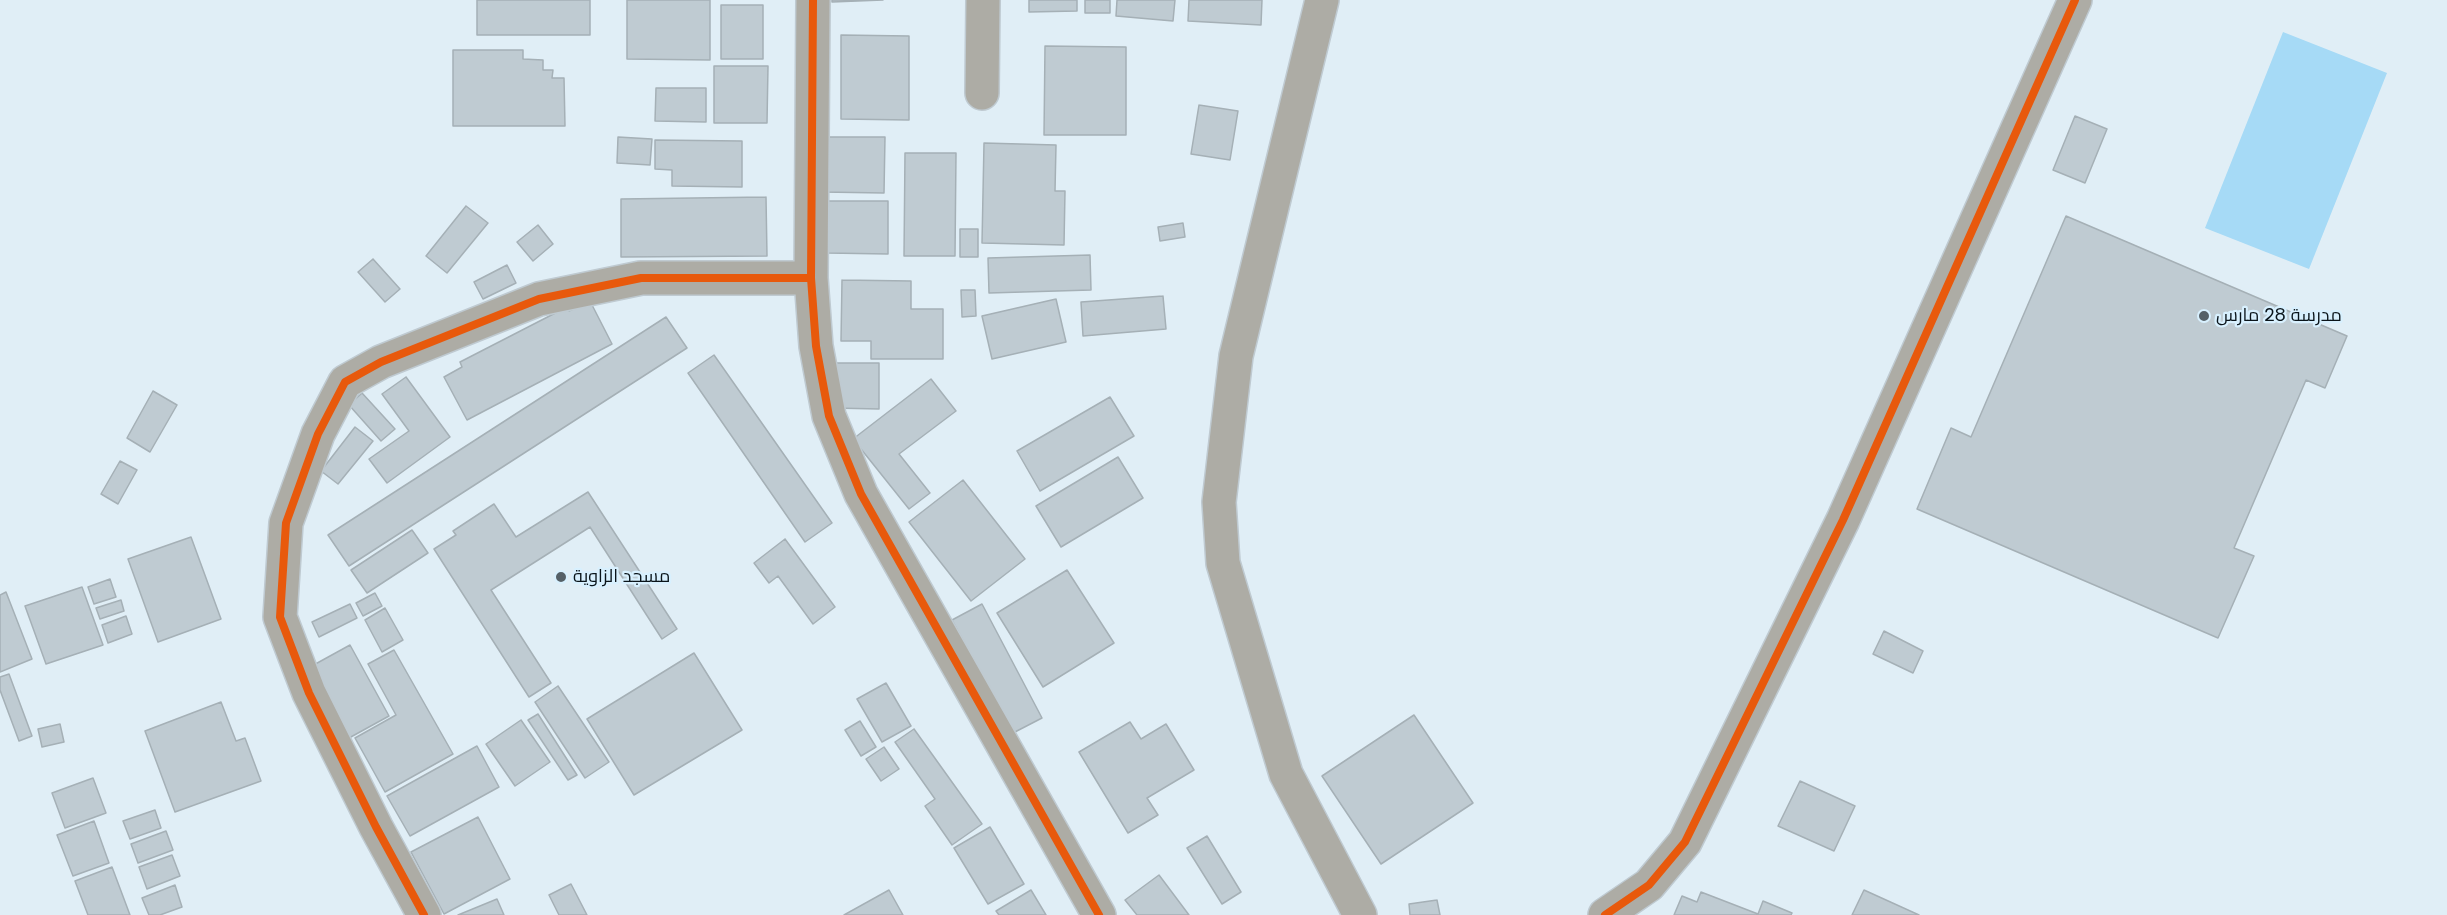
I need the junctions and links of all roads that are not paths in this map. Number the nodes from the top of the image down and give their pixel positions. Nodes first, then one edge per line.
1 (813, 0) edge
2 (983, 0) edge
3 (1322, 0) edge
4 (2075, 0) edge
5 (982, 93) dead end
6 (811, 278) junction
7 (424, 915) edge
8 (1099, 915) edge
9 (1360, 915) edge
10 (1605, 915) edge

1 - 6 street
2 - 5 street
3 - 9 street
4 - 10 street
6 - 7 street
6 - 8 street

